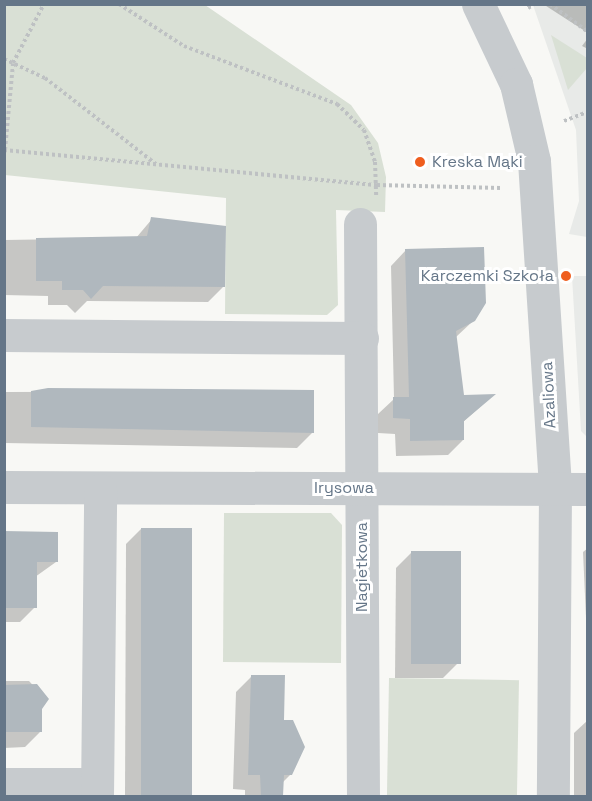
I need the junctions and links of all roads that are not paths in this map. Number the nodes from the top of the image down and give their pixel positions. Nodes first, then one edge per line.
1 (478, 4) edge
2 (360, 224) road end
3 (4, 335) edge
4 (362, 338) junction
5 (4, 487) edge
6 (362, 488) junction
7 (588, 489) edge
8 (100, 490) junction
9 (555, 490) junction
10 (4, 784) edge
11 (97, 790) edge
12 (363, 796) edge
13 (553, 796) edge

1 - 9 street, Azaliowa
2 - 4 street, Nagietkowa
3 - 4 street
4 - 6 street, Nagietkowa
5 - 8 street, Irysowa
6 - 8 street, Irysowa
6 - 9 street, Irysowa
6 - 12 street, Nagietkowa
7 - 9 street, Irysowa
8 - 11 street
9 - 13 street, Azaliowa
10 - 11 street

